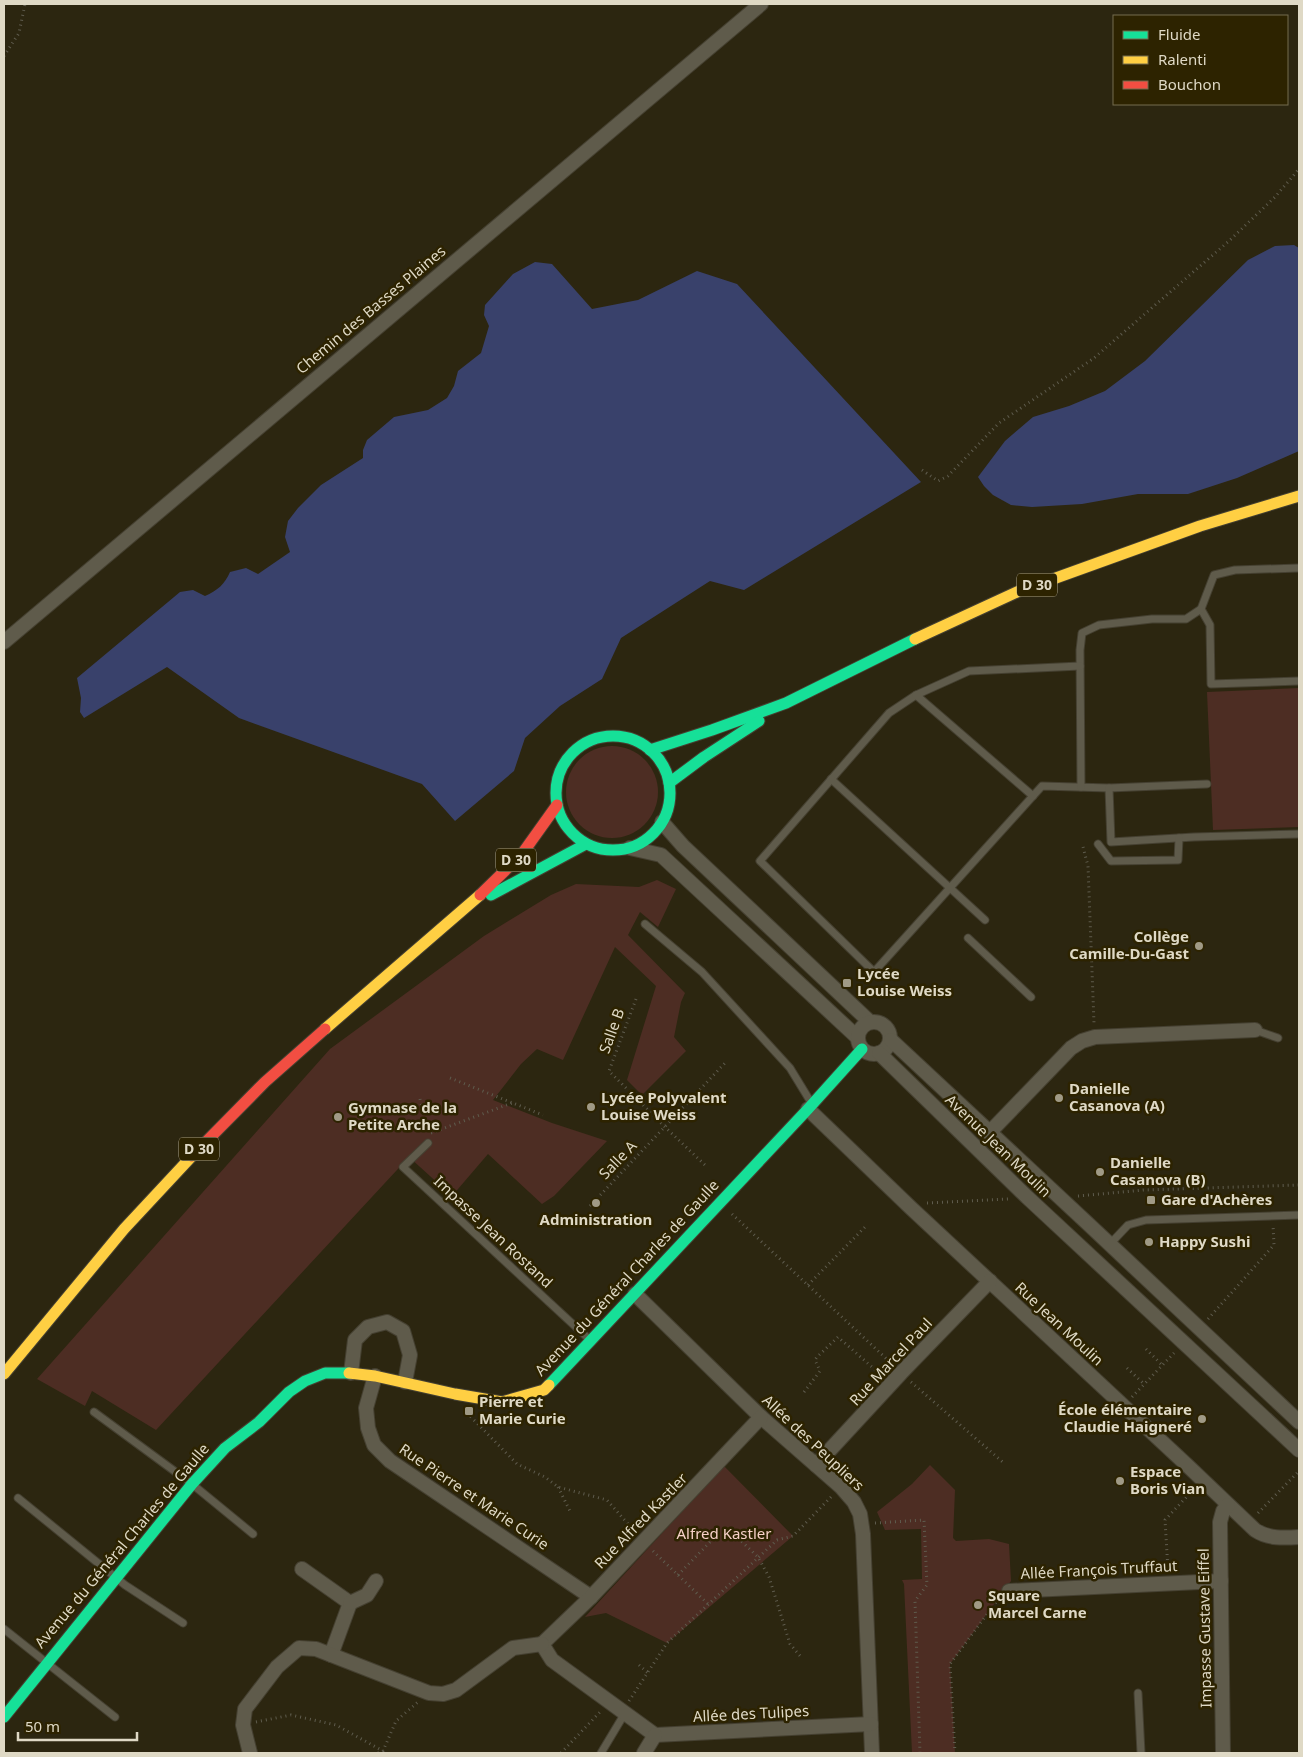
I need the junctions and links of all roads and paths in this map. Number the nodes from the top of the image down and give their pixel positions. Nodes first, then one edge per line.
1 (25, 4) edge
2 (760, 4) edge
3 (4, 56) edge
4 (1299, 168) edge
5 (922, 470) dead end
6 (1299, 496) edge
7 (1299, 568) edge
8 (1202, 609) junction
9 (4, 642) edge
10 (1080, 666) junction
11 (1299, 681) edge
12 (916, 695) junction
13 (786, 703) junction
14 (650, 750) junction
15 (832, 779) junction
16 (669, 783) junction
17 (1207, 784) dead end
18 (1081, 787) junction
19 (1109, 788) junction
20 (1033, 796) junction
21 (557, 805) junction
22 (662, 822) junction
23 (1299, 834) edge
24 (1179, 838) junction
25 (586, 844) junction
26 (1098, 844) dead end
27 (1083, 846) dead end
28 (630, 848) junction
29 (951, 887) junction
30 (467, 908) junction
31 (985, 920) dead end
32 (645, 924) dead end
33 (968, 938) dead end
34 (1031, 997) dead end
35 (636, 999) dead end
36 (870, 1022) junction
37 (1255, 1030) joint
38 (1095, 1037) junction
39 (1278, 1038) dead end
40 (890, 1040) junction
41 (860, 1043) junction
42 (879, 1053) junction
43 (725, 1063) dead end
44 (450, 1078) dead end
45 (420, 1099) dead end
46 (512, 1103) junction
47 (810, 1106) junction
48 (543, 1115) dead end
49 (665, 1127) junction
50 (989, 1133) junction
51 (429, 1134) junction
52 (428, 1142) joint
53 (706, 1166) dead end
54 (1299, 1185) edge
55 (1076, 1196) dead end
56 (1014, 1199) dead end
57 (926, 1203) dead end
58 (590, 1206) dead end
59 (729, 1211) dead end
60 (1299, 1215) edge
61 (1273, 1216) junction
62 (866, 1226) dead end
63 (1110, 1244) junction
64 (1097, 1260) junction
65 (990, 1281) junction
66 (808, 1285) junction
67 (635, 1294) junction
68 (1206, 1320) dead end
69 (591, 1340) junction
70 (1146, 1350) dead end
71 (1178, 1350) dead end
72 (1162, 1365) junction
73 (1127, 1368) dead end
74 (351, 1373) junction
75 (901, 1373) junction
76 (4, 1374) edge
77 (375, 1376) junction
78 (405, 1382) junction
79 (891, 1384) junction
80 (1144, 1384) junction
81 (804, 1392) dead end
82 (1123, 1406) junction
83 (464, 1409) dead end
84 (94, 1412) dead end
85 (761, 1417) junction
86 (1299, 1422) edge
87 (1299, 1450) edge
88 (1005, 1464) dead end
89 (816, 1465) junction
90 (1299, 1470) edge
91 (192, 1484) junction
92 (558, 1486) junction
93 (841, 1487) junction
94 (1196, 1487) dead end
95 (18, 1498) dead end
96 (1228, 1505) junction
97 (570, 1511) dead end
98 (1256, 1515) dead end
99 (862, 1524) junction
100 (253, 1534) dead end
101 (1299, 1537) edge
102 (738, 1538) dead end
103 (712, 1540) dead end
104 (644, 1542) junction
105 (758, 1557) junction
106 (302, 1569) dead end
107 (678, 1575) junction
108 (116, 1578) junction
109 (376, 1581) dead end
110 (1221, 1581) junction
111 (1168, 1583) junction
112 (1004, 1593) joint
113 (591, 1596) junction
114 (350, 1603) junction
115 (708, 1604) junction
116 (183, 1623) dead end
117 (4, 1630) edge
118 (542, 1644) junction
119 (331, 1655) junction
120 (801, 1657) dead end
121 (46, 1663) junction
122 (639, 1665) dead end
123 (648, 1673) junction
124 (429, 1693) junction
125 (1138, 1693) dead end
126 (617, 1708) junction
127 (4, 1717) edge
128 (115, 1717) dead end
129 (871, 1724) junction
130 (243, 1725) junction
131 (655, 1735) junction
132 (383, 1751) junction
133 (250, 1753) edge
134 (378, 1753) edge
135 (562, 1753) edge
136 (601, 1753) edge
137 (644, 1753) edge
138 (872, 1753) edge
139 (920, 1753) edge
140 (955, 1753) edge
141 (1141, 1753) edge
142 (1223, 1753) edge

1 - 3 path
2 - 9 street, Chemin des Basses Plaines
4 - 5 path
6 - 13 main road, D 30
7 - 8 lane
8 - 10 lane
8 - 11 lane
10 - 12 lane
10 - 18 lane
12 - 15 lane
12 - 20 lane
13 - 14 main road, D 30
13 - 16 main road, D 30
14 - 16 main road
14 - 21 main road
15 - 29 lane
15 - 29 lane
16 - 22 main road
17 - 19 lane
18 - 19 lane
18 - 20 lane
19 - 24 lane
20 - 29 lane
21 - 25 main road
21 - 30 main road, D 30
22 - 28 main road
22 - 36 street
23 - 24 lane
24 - 26 lane
25 - 28 main road
25 - 30 main road, D 30
27 - 38 path
28 - 41 street
29 - 31 lane
30 - 76 main road, D 30
32 - 47 lane
33 - 34 lane
35 - 49 path, Salle B
36 - 40 street
36 - 41 street, Avenue du Général Charles de Gaulle
37 - 38 street
37 - 39 lane
38 - 50 street
40 - 42 street
40 - 50 street, Avenue Jean Moulin
41 - 42 street
41 - 47 main road, Avenue du Général Charles de Gaulle
42 - 64 street, Avenue Jean Moulin
43 - 49 path, Salle A
44 - 46 path
45 - 51 path
46 - 48 path
46 - 51 path
47 - 65 street, Rue Jean Moulin
47 - 67 main road, Avenue du Général Charles de Gaulle
49 - 53 path
49 - 58 path, Salle A
50 - 63 street, Avenue Jean Moulin
51 - 52 path
52 - 69 lane, Impasse Jean Rostand
54 - 55 path
56 - 57 path
59 - 66 path
60 - 61 lane
61 - 63 lane
61 - 68 path
62 - 66 path
63 - 64 street
63 - 86 street, Avenue Jean Moulin
64 - 87 street, Avenue Jean Moulin
65 - 75 street, Rue Marcel Paul
65 - 82 street, Rue Jean Moulin
66 - 75 path
67 - 69 main road, Avenue du Général Charles de Gaulle
67 - 85 street, Allée des Peupliers
69 - 78 main road, Avenue du Général Charles de Gaulle
70 - 72 path
71 - 72 path
72 - 80 path
73 - 80 path
74 - 77 main road, Avenue du Général Charles de Gaulle
74 - 78 street
74 - 91 main road, Avenue du Général Charles de Gaulle
75 - 79 street, Rue Marcel Paul
75 - 88 path
77 - 78 main road, Avenue du Général Charles de Gaulle
77 - 113 street, Rue Pierre et Marie Curie
79 - 81 path
79 - 89 street, Rue Marcel Paul
80 - 82 path
82 - 96 street, Rue Jean Moulin
83 - 92 path
84 - 91 lane
85 - 89 street, Allée des Peupliers
85 - 104 street, Rue Alfred Kastler
89 - 93 street, Allée des Peupliers
90 - 98 path
91 - 100 lane
91 - 108 main road, Avenue du Général Charles de Gaulle
92 - 97 path
92 - 104 path
93 - 99 street, Allée des Peupliers
93 - 105 path
94 - 111 path
95 - 108 lane
96 - 101 street, Rue Jean Moulin
96 - 110 street, Impasse Gustave Eiffel
99 - 129 street, Allée des Peupliers
99 - 139 path
102 - 105 path
103 - 107 path
104 - 107 path
104 - 113 street, Rue Alfred Kastler
105 - 115 path
105 - 120 path
106 - 114 street
107 - 115 path
108 - 116 lane
108 - 121 main road, Avenue du Général Charles de Gaulle
109 - 114 street
110 - 111 street, Allée François Truffaut
110 - 142 street, Impasse Gustave Eiffel
111 - 112 street, Allée François Truffaut
112 - 140 path
113 - 118 street, Rue Alfred Kastler
114 - 119 street
115 - 123 path
117 - 121 lane
118 - 124 street
118 - 126 street
119 - 124 street
119 - 130 street
121 - 127 main road, Avenue du Général Charles de Gaulle
121 - 128 lane
122 - 123 path
123 - 126 path
124 - 132 path
125 - 141 lane
126 - 131 street
126 - 135 path
126 - 136 lane
129 - 131 street, Allée des Tulipes
129 - 138 street, Allée des Peupliers
130 - 132 path
130 - 133 street
131 - 137 street
132 - 134 path

